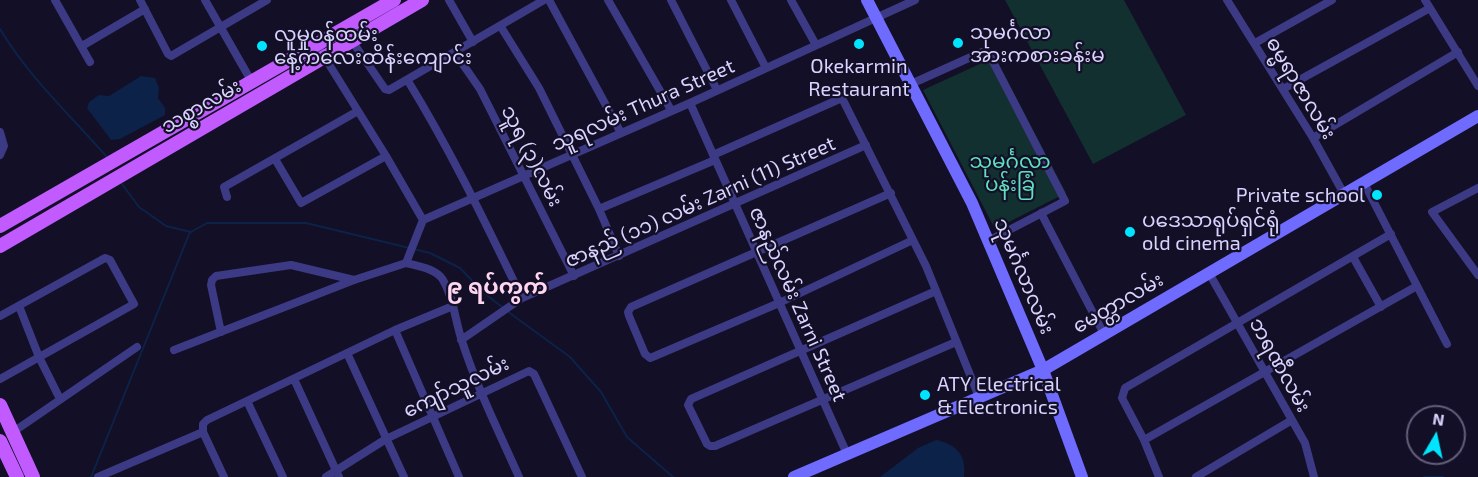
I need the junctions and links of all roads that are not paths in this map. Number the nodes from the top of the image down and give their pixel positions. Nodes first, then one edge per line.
1 (55, 0) edge
2 (140, 0) edge
3 (205, 0) edge
4 (267, 0) edge
5 (394, 0) edge
6 (422, 0) edge
7 (449, 0) edge
8 (544, 0) edge
9 (549, 0) edge
10 (608, 0) edge
11 (671, 0) edge
12 (731, 0) edge
13 (790, 0) edge
14 (867, 0) edge
15 (915, 0) edge
16 (1227, 0) edge
17 (1332, 0) edge
18 (1427, 4) edge
19 (145, 9) junction
20 (877, 19) junction
21 (222, 27) junction
22 (501, 27) junction
23 (352, 41) junction
24 (473, 42) junction
25 (1255, 44) junction
26 (316, 45) junction
27 (816, 45) junction
28 (82, 46) junction
29 (1458, 52) junction
30 (455, 53) junction
31 (325, 57) junction
32 (90, 62) dead end
33 (766, 68) junction
34 (408, 81) junction
35 (911, 84) junction
36 (1478, 86) edge
37 (255, 89) junction
38 (1283, 89) junction
39 (717, 90) junction
40 (690, 103) junction
41 (671, 110) junction
42 (358, 111) junction
43 (1478, 117) edge
44 (0, 132) edge
45 (621, 133) junction
46 (1312, 138) junction
47 (866, 145) junction
48 (0, 155) edge
49 (572, 155) junction
50 (386, 156) junction
51 (714, 157) junction
52 (275, 159) junction
53 (523, 177) junction
54 (1364, 183) junction
55 (1478, 188) edge
56 (891, 193) junction
57 (1344, 194) junction
58 (228, 197) dead end
59 (474, 198) junction
60 (735, 205) junction
61 (599, 209) junction
62 (1041, 213) junction
63 (423, 220) junction
64 (0, 226) edge
65 (1391, 234) junction
66 (913, 240) junction
67 (988, 241) junction
68 (0, 246) edge
69 (757, 253) junction
70 (619, 256) junction
71 (1353, 257) junction
72 (408, 258) junction
73 (1209, 273) junction
74 (1478, 275) edge
75 (574, 276) junction
76 (354, 280) junction
77 (1417, 286) junction
78 (936, 291) junction
79 (518, 301) junction
80 (779, 303) junction
81 (20, 306) junction
82 (453, 306) junction
83 (1381, 307) junction
84 (0, 316) edge
85 (1239, 324) junction
86 (395, 330) junction
87 (221, 332) junction
88 (1104, 334) junction
89 (461, 340) junction
90 (956, 342) junction
91 (1447, 344) dead end
92 (137, 346) dead end
93 (174, 350) dead end
94 (800, 350) junction
95 (347, 353) junction
96 (39, 357) junction
97 (1043, 370) junction
98 (1266, 372) junction
99 (0, 379) edge
100 (294, 379) junction
101 (482, 394) junction
102 (979, 397) junction
103 (60, 399) junction
104 (822, 399) junction
105 (247, 401) junction
106 (0, 405) edge
107 (433, 418) junction
108 (1292, 420) junction
109 (13, 432) junction
110 (203, 432) junction
111 (386, 439) junction
112 (1144, 440) junction
113 (0, 441) edge
114 (847, 454) junction
115 (24, 458) junction
116 (10, 464) junction
117 (337, 473) edge
118 (17, 477) edge
119 (33, 477) edge
120 (98, 477) edge
121 (224, 477) edge
122 (283, 477) edge
123 (326, 477) edge
124 (404, 477) edge
125 (459, 477) edge
126 (519, 477) edge
127 (582, 477) edge
128 (794, 477) edge
129 (1082, 477) edge
130 (1159, 477) edge
131 (1196, 477) edge
132 (1314, 477) edge

1 - 28 street
2 - 19 street
3 - 21 street
4 - 21 street
5 - 26 main road, သစ္စာလမ်း
6 - 23 main road, သစ္စာလမ်း
7 - 24 street
8 - 22 street
9 - 45 street
10 - 41 street
11 - 39 street
12 - 33 street
13 - 27 street
14 - 20 main road, သုမင်္ဂလာလမ်း
15 - 20 street, သူရလမ်း Thura Street
16 - 25 street, ဓမ္မရာဇာလမ်း
17 - 25 street
18 - 29 street
18 - 38 street
19 - 21 street
19 - 28 street
20 - 27 street, သူရလမ်း Thura Street
20 - 35 main road, သုမင်္ဂလာလမ်း
21 - 37 street
22 - 24 street
22 - 49 street
23 - 31 main road, သစ္စာလမ်း
23 - 34 street
24 - 30 street
25 - 38 street, ဓမ္မရာဇာလမ်း
26 - 31 street
26 - 37 main road, သစ္စာလမ်း
27 - 33 street, သူရလမ်း Thura Street
28 - 32 street
29 - 36 street
29 - 46 street
30 - 34 street
30 - 53 street, သူရ (၃)လမ်း
31 - 37 main road, သစ္စာလမ်း
31 - 42 street
33 - 39 street, သူရလမ်း Thura Street
34 - 59 street
35 - 62 street
35 - 67 main road, သုမင်္ဂလာလမ်း
37 - 64 main road, သစ္စာလမ်း
37 - 68 main road, သစ္စာလမ်း
38 - 46 street, ဓမ္မရာဇာလမ်း
39 - 40 street, သူရလမ်း Thura Street
40 - 41 street, သူရလမ်း Thura Street
40 - 51 street, ဇာနည်လမ်း Zarni Street
41 - 45 street, သူရလမ်း Thura Street
42 - 50 street
42 - 52 street
43 - 54 main road, မေတ္တာလမ်း
44 - 48 street
45 - 49 street, သူရလမ်း Thura Street
46 - 57 street, ဓမ္မရာဇာလမ်း
47 - 51 street
47 - 56 street
47 - 60 street, ဇာနည် (၁၁) လမ်း Zarni (11) Street
49 - 53 street, သူရလမ်း Thura Street
49 - 61 street
50 - 52 street
50 - 63 street
51 - 60 street, ဇာနည်လမ်း Zarni Street
51 - 61 street
52 - 58 street
53 - 59 street, သူရလမ်း Thura Street
53 - 75 street, သူရ (၃)လမ်း
54 - 57 main road, မေတ္တာလမ်း
54 - 65 street
55 - 74 street
56 - 66 street
56 - 69 street
57 - 73 main road, မေတ္တာလမ်း
59 - 63 street, သူရလမ်း Thura Street
59 - 79 street
60 - 69 street, ဇာနည်လမ်း Zarni Street
60 - 70 street, ဇာနည် (၁၁) လမ်း Zarni (11) Street
61 - 70 street
62 - 67 street
62 - 88 street
63 - 72 street
65 - 71 street
65 - 77 street
66 - 78 street
66 - 80 street
67 - 97 main road, သုမင်္ဂလာလမ်း
69 - 80 street, ဇာနည်လမ်း Zarni Street
69 - 80 street
70 - 75 street, ဇာနည် (၁၁) လမ်း Zarni (11) Street
71 - 83 street
71 - 85 street
72 - 76 street
72 - 82 street
73 - 85 street, ဘရဏီလမ်း
73 - 88 main road, မေတ္တာလမ်း
75 - 79 street, ဇာနည် (၁၁) လမ်း Zarni (11) Street
76 - 87 street
76 - 87 street
77 - 83 street
77 - 91 street
78 - 90 street
78 - 94 street
79 - 89 street, ဇာနည် (၁၁) လမ်း Zarni (11) Street
80 - 94 street, ဇာနည်လမ်း Zarni Street
81 - 84 street
81 - 96 street
81 - 96 street
82 - 86 street
82 - 89 street
83 - 98 street
85 - 98 street, ဘရဏီလမ်း
85 - 112 street
86 - 95 street
86 - 107 street
87 - 93 street
88 - 97 main road, မေတ္တာလမ်း
89 - 101 street
90 - 102 street
90 - 104 street
92 - 103 street
94 - 104 street, ဇာနည်လမ်း Zarni Street
94 - 104 street
95 - 100 street
95 - 111 street
96 - 99 street
96 - 103 street
97 - 102 main road, မေတ္တာလမ်း
97 - 129 main road, သုမင်္ဂလာလမ်း
98 - 108 street, ဘရဏီလမ်း
98 - 112 street
100 - 105 street
100 - 117 street
101 - 107 street, ကျော်သူလမ်း
101 - 126 street
101 - 127 street, ကျော်သူလမ်း
102 - 114 main road, မေတ္တာလမ်း
103 - 109 street
104 - 114 street, ဇာနည်လမ်း Zarni Street
105 - 110 street
105 - 122 street
106 - 109 main road
107 - 111 street, ကျော်သူလမ်း
107 - 125 street
108 - 131 street
108 - 132 street, ဘရဏီလမ်း
109 - 115 main road
110 - 120 street
110 - 121 street
111 - 117 street, ကျော်သူလမ်း
111 - 124 street
112 - 130 street
113 - 116 main road
114 - 128 main road, မေတ္တာလမ်း
115 - 116 main road
115 - 119 main road
116 - 118 main road
117 - 123 street, ကျော်သူလမ်း

